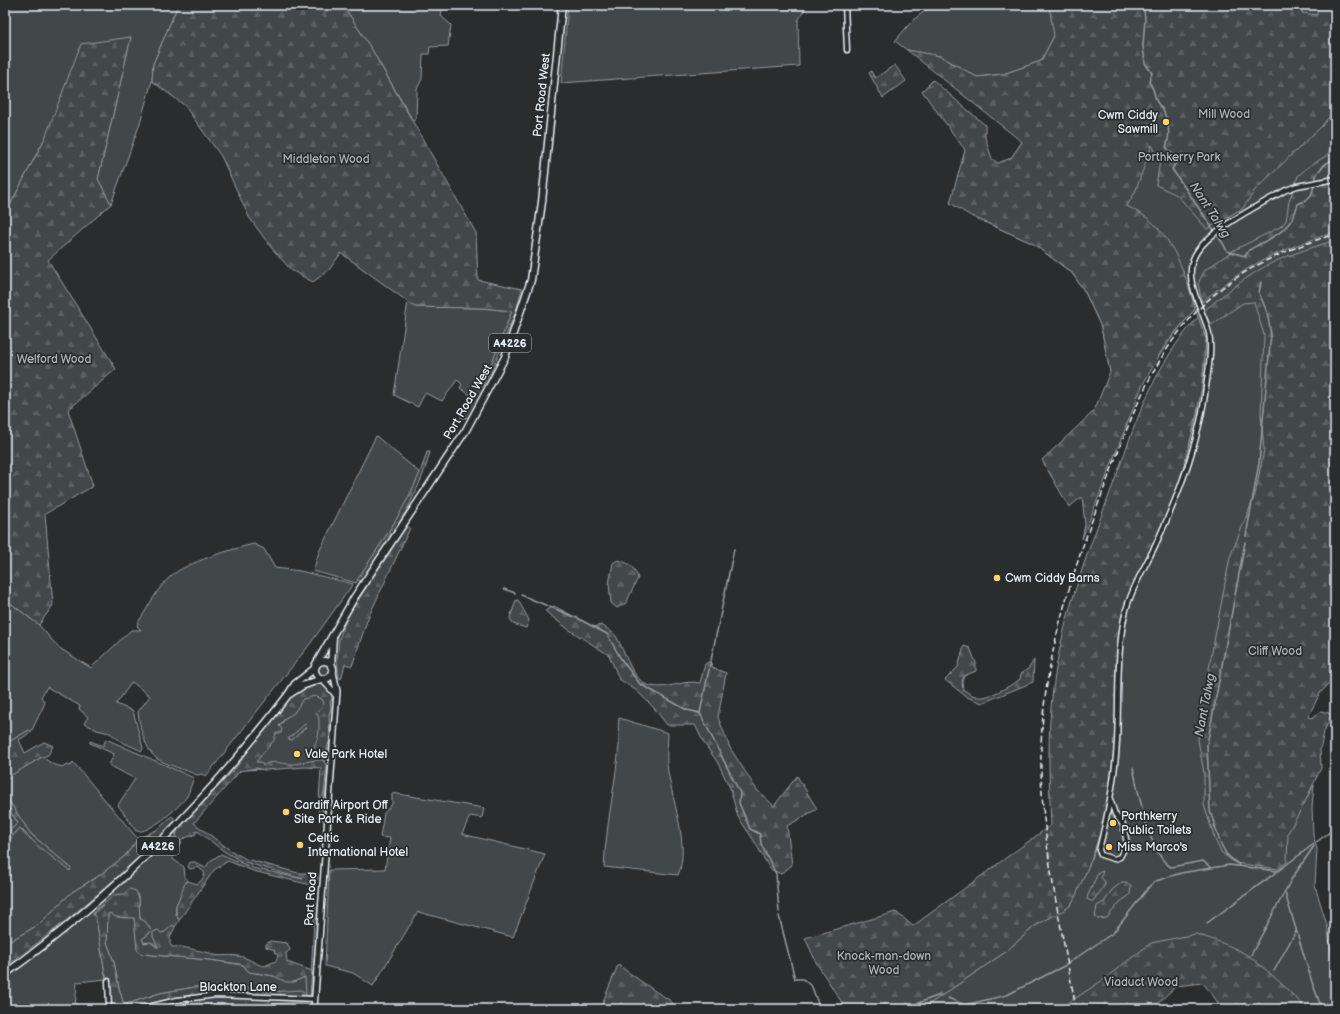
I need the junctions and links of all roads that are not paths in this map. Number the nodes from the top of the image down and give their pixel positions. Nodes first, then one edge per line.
1 (562, 5) edge
2 (845, 5) edge
3 (847, 50) dead end
4 (1335, 179) edge
5 (333, 636) junction
6 (315, 667) junction
7 (332, 669) junction
8 (322, 680) junction
9 (288, 695) junction
10 (336, 695) junction
11 (1110, 802) junction
12 (5, 974) edge
13 (108, 981) dead end
14 (314, 999) junction
15 (109, 1009) edge
16 (140, 1009) edge
17 (314, 1009) edge

1 - 5 main road, Port Road West / A4226
2 - 3 street
4 - 11 street
5 - 6 main road, Port Road West / A4226
5 - 7 main road, Port Road West / A4226
6 - 7 main road
6 - 8 main road
6 - 9 main road, A4226
7 - 8 main road, A4226
7 - 10 street, Port Road
8 - 9 main road, A4226
8 - 10 street
9 - 12 main road, A4226
10 - 14 street, Port Road
11 - 11 street
13 - 15 street
14 - 16 street, Blackton Lane
14 - 17 street, Port Road

